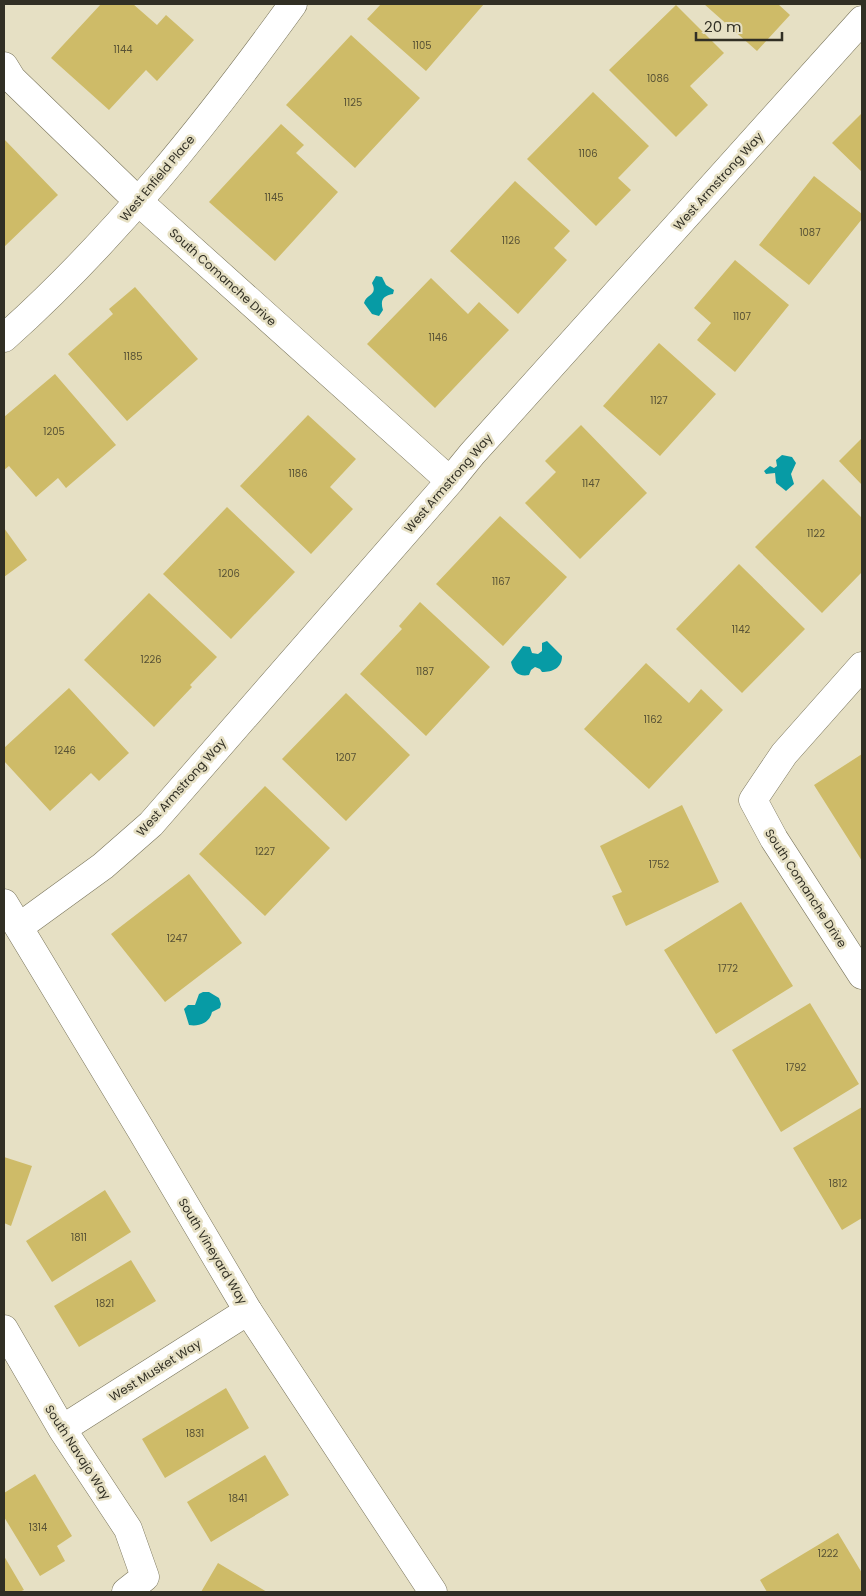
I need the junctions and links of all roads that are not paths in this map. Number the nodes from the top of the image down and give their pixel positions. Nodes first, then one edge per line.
1 (293, 4) edge
2 (862, 20) edge
3 (4, 66) edge
4 (139, 202) junction
5 (4, 338) edge
6 (450, 481) junction
7 (862, 666) edge
8 (4, 903) edge
9 (19, 928) junction
10 (862, 974) edge
11 (248, 1311) junction
12 (4, 1329) edge
13 (62, 1429) junction
14 (136, 1585) edge
15 (433, 1592) edge

1 - 4 street, West Enfield Place
2 - 6 street, West Armstrong Way
3 - 4 street, South Comanche Drive
4 - 5 street, West Enfield Place
4 - 6 street, South Comanche Drive
6 - 9 street, West Armstrong Way
7 - 10 street, South Comanche Drive
8 - 9 street, South Vineyard Way
9 - 11 street, South Vineyard Way
11 - 13 street, West Musket Way
11 - 15 street, South Vineyard Way
12 - 13 street, South Navajo Way
13 - 14 street, South Navajo Way

